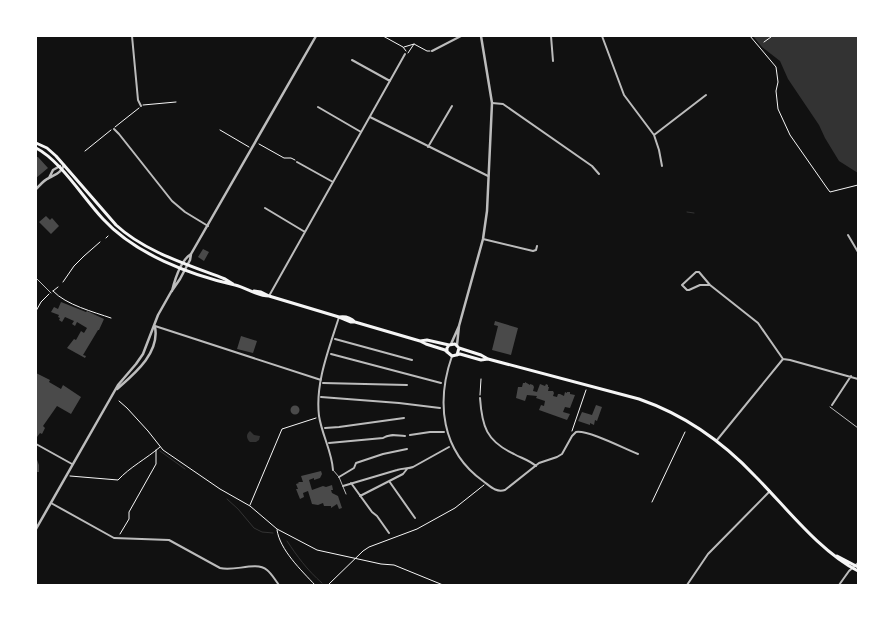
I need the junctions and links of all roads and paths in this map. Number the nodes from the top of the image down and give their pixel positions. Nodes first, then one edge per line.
1 (132, 36) edge
2 (311, 36) edge
3 (383, 36) edge
4 (461, 36) edge
5 (481, 36) edge
6 (551, 36) edge
7 (602, 36) edge
8 (750, 36) edge
9 (771, 36) edge
10 (315, 37) edge
11 (764, 42) dead end
12 (414, 44) junction
13 (403, 47) junction
14 (432, 51) joint
15 (405, 54) junction
16 (352, 60) dead end
17 (553, 61) dead end
18 (390, 81) junction
19 (706, 95) dead end
20 (176, 102) dead end
21 (492, 103) junction
22 (140, 106) junction
23 (452, 106) dead end
24 (318, 107) dead end
25 (370, 117) junction
26 (114, 129) junction
27 (220, 130) dead end
28 (361, 132) junction
29 (654, 135) junction
30 (36, 143) edge
31 (258, 143) dead end
32 (250, 147) dead end
33 (428, 147) junction
34 (36, 148) edge
35 (85, 151) dead end
36 (297, 162) joint
37 (64, 165) junction
38 (58, 166) junction
39 (662, 166) dead end
40 (62, 170) junction
41 (599, 174) dead end
42 (489, 177) junction
43 (49, 178) junction
44 (333, 182) junction
45 (858, 185) edge
46 (36, 189) edge
47 (265, 208) dead end
48 (208, 226) junction
49 (305, 232) junction
50 (848, 235) dead end
51 (108, 236) dead end
52 (106, 238) dead end
53 (483, 239) junction
54 (100, 242) dead end
55 (537, 246) dead end
56 (858, 252) edge
57 (191, 254) junction
58 (184, 263) junction
59 (188, 265) junction
60 (180, 268) junction
61 (185, 270) junction
62 (36, 278) edge
63 (63, 282) dead end
64 (710, 285) junction
65 (235, 286) junction
66 (58, 287) dead end
67 (53, 291) junction
68 (171, 292) junction
69 (51, 293) junction
70 (269, 296) junction
71 (36, 311) edge
72 (339, 317) junction
73 (111, 318) dead end
74 (155, 326) junction
75 (459, 326) junction
76 (336, 338) dead end
77 (420, 341) junction
78 (450, 344) junction
79 (458, 347) junction
80 (447, 352) junction
81 (331, 354) dead end
82 (457, 355) junction
83 (452, 356) junction
84 (488, 359) junction
85 (783, 359) junction
86 (412, 360) dead end
87 (851, 376) junction
88 (480, 379) dead end
89 (858, 379) edge
90 (321, 380) junction
91 (441, 383) dead end
92 (323, 384) dead end
93 (407, 386) dead end
94 (586, 390) dead end
95 (115, 391) junction
96 (321, 398) dead end
97 (480, 398) joint
98 (119, 401) dead end
99 (831, 406) joint
100 (440, 408) dead end
101 (320, 417) junction
102 (404, 418) dead end
103 (324, 428) dead end
104 (858, 428) edge
105 (572, 431) dead end
106 (444, 432) dead end
107 (685, 432) dead end
108 (410, 435) dead end
109 (405, 436) dead end
110 (717, 440) junction
111 (36, 444) edge
112 (330, 444) dead end
113 (449, 446) dead end
114 (160, 447) junction
115 (407, 449) dead end
116 (156, 450) junction
117 (638, 454) dead end
118 (74, 465) junction
119 (536, 466) junction
120 (407, 469) junction
121 (333, 470) joint
122 (70, 476) dead end
123 (339, 478) junction
124 (390, 481) junction
125 (351, 483) junction
126 (483, 485) dead end
127 (343, 486) junction
128 (770, 491) junction
129 (346, 494) dead end
130 (360, 496) junction
131 (652, 502) dead end
132 (51, 503) junction
133 (250, 506) junction
134 (414, 518) dead end
135 (36, 529) edge
136 (277, 529) junction
137 (389, 533) dead end
138 (120, 534) dead end
139 (356, 558) junction
140 (856, 566) edge
141 (858, 571) edge
142 (279, 585) edge
143 (315, 585) edge
144 (328, 585) edge
145 (443, 585) edge
146 (687, 585) edge
147 (839, 585) edge

1 - 22 street
2 - 10 street
3 - 13 path
4 - 14 street
5 - 21 street
6 - 17 street
7 - 29 street
8 - 45 path
9 - 11 path
10 - 48 street
12 - 13 path
12 - 14 path
12 - 15 path
13 - 15 path
15 - 18 street
16 - 18 street
18 - 25 street
19 - 29 street
20 - 22 path
21 - 41 street
21 - 42 street
22 - 26 path
23 - 33 street
24 - 28 street
25 - 28 street
25 - 33 street
26 - 35 path
26 - 48 street
27 - 32 path
28 - 44 street
29 - 39 street
30 - 37 main road
31 - 36 path
33 - 42 street
34 - 38 main road
36 - 44 street
37 - 38 street
37 - 40 street
37 - 58 main road
38 - 40 main road
38 - 43 street
40 - 43 street
40 - 60 main road
42 - 53 street
43 - 46 street
44 - 49 street
47 - 49 street
48 - 57 street
49 - 70 street
50 - 56 street
51 - 52 path
53 - 55 street
53 - 75 street
54 - 63 path
57 - 58 street
57 - 59 street
58 - 59 main road
58 - 60 street
59 - 61 street
59 - 65 main road
60 - 61 main road
60 - 68 street
61 - 65 main road
61 - 68 street
62 - 69 lane
64 - 64 street
64 - 85 street
65 - 70 main road
66 - 67 path
67 - 69 path
67 - 73 path
68 - 74 street
69 - 71 path
70 - 72 main road
72 - 77 main road
72 - 90 street
74 - 90 street
74 - 95 street
74 - 95 street
75 - 78 street
75 - 79 street
76 - 86 street
77 - 78 main road
77 - 80 main road
78 - 79 main road
78 - 80 main road
79 - 82 main road
79 - 84 main road
80 - 83 main road
81 - 91 street
82 - 83 main road
82 - 84 main road
83 - 119 street
84 - 110 main road
85 - 87 street
85 - 110 street
87 - 89 street
87 - 99 street
88 - 97 path
90 - 101 street
92 - 93 street
94 - 105 path
95 - 118 street
96 - 100 street
97 - 119 street
98 - 114 path
99 - 104 lane
101 - 121 street
101 - 133 path
102 - 103 street
106 - 108 street
107 - 131 path
109 - 112 street
110 - 128 main road
111 - 118 street
113 - 120 street
114 - 116 path
114 - 133 path
115 - 123 street
116 - 122 path
116 - 138 path
117 - 119 street
118 - 132 street
120 - 124 street
120 - 125 street
121 - 123 lane
123 - 127 lane
124 - 130 street
124 - 134 street
125 - 127 street
125 - 130 street
126 - 139 path
127 - 129 lane
128 - 140 main road
128 - 146 street
130 - 137 street
132 - 135 street
132 - 142 street
133 - 136 path
136 - 139 path
136 - 143 path
139 - 144 path
139 - 145 path
140 - 141 main road
140 - 147 street

